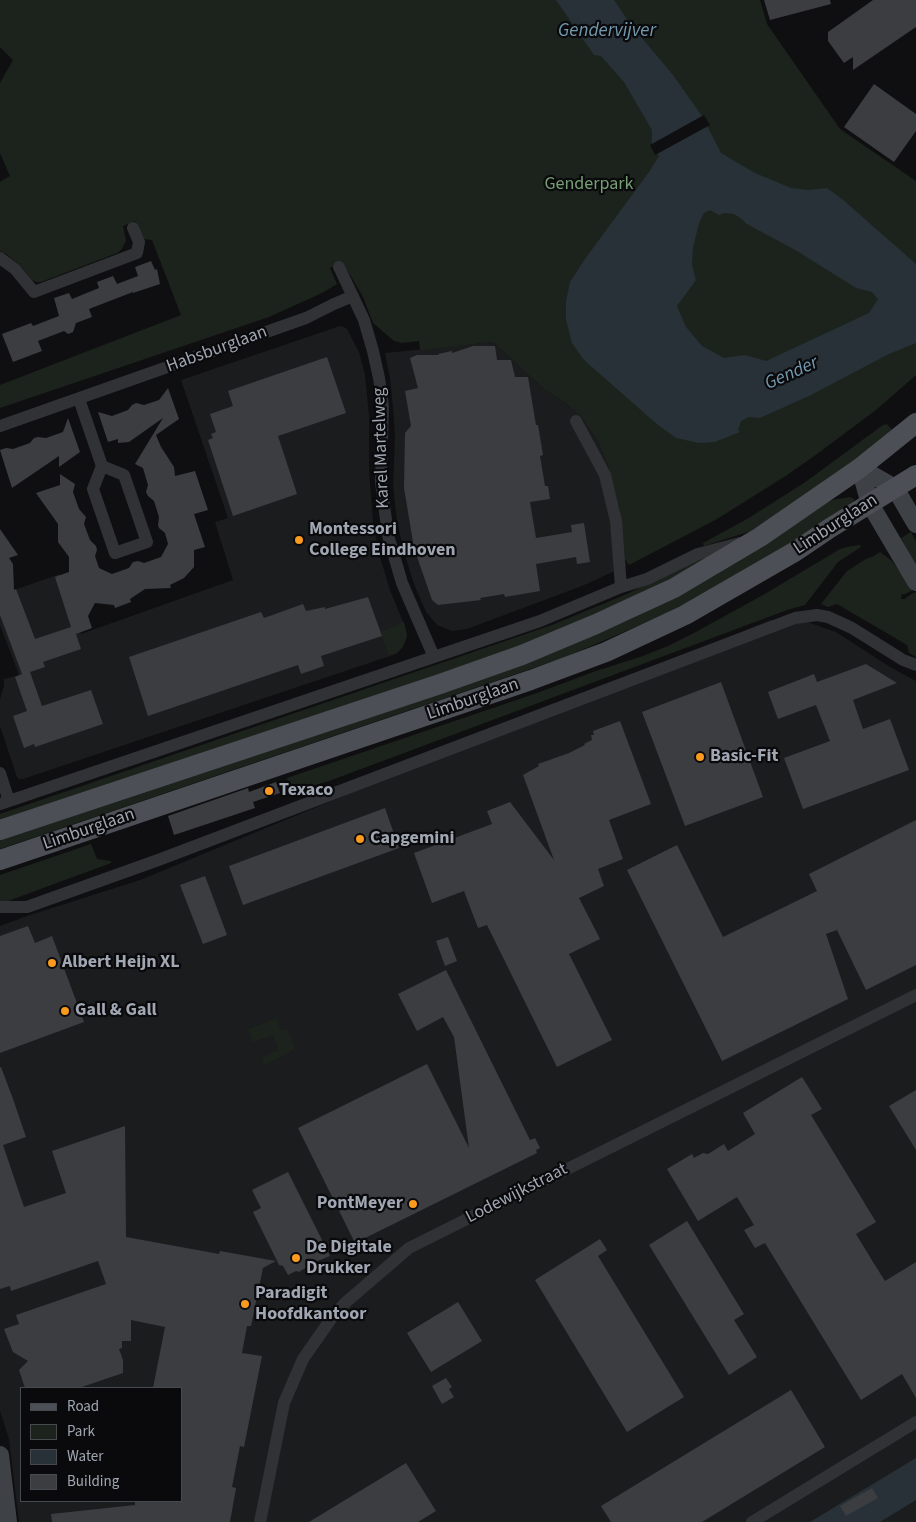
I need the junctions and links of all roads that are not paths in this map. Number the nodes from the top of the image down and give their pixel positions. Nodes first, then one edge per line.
1 (133, 228) dead end
2 (0, 258) edge
3 (339, 267) dead end
4 (353, 296) junction
5 (79, 399) junction
6 (576, 421) dead end
7 (916, 423) edge
8 (0, 426) edge
9 (102, 466) junction
10 (860, 468) junction
11 (916, 475) edge
12 (895, 488) junction
13 (870, 504) junction
14 (916, 524) edge
15 (760, 537) junction
16 (916, 582) edge
17 (621, 588) junction
18 (434, 658) junction
19 (916, 665) edge
20 (0, 773) edge
21 (4, 802) edge
22 (0, 830) edge
23 (0, 860) edge
24 (0, 907) edge
25 (916, 996) edge
26 (916, 1422) edge
27 (0, 1455) edge
28 (8, 1522) edge
29 (260, 1522) edge
30 (752, 1522) edge

1 - 2 street
3 - 4 street, Karel Martelweg
4 - 5 street, Habsburglaan
4 - 18 street, Karel Martelweg
5 - 8 street, Habsburglaan
5 - 9 street
6 - 17 street
7 - 10 main road, Limburglaan
9 - 9 street
10 - 12 main road
10 - 13 main road
10 - 15 main road, Limburglaan
11 - 12 main road, Limburglaan
12 - 13 main road, Limburglaan
12 - 14 main road
13 - 16 main road
13 - 23 main road, Limburglaan
15 - 17 street, Limburglaan
15 - 22 main road, Limburglaan
17 - 18 street, Limburglaan
18 - 21 street, Limburglaan
19 - 24 street, Limburglaan
20 - 21 street
25 - 29 street, Lodewijkstraat
26 - 30 street
27 - 28 main road

